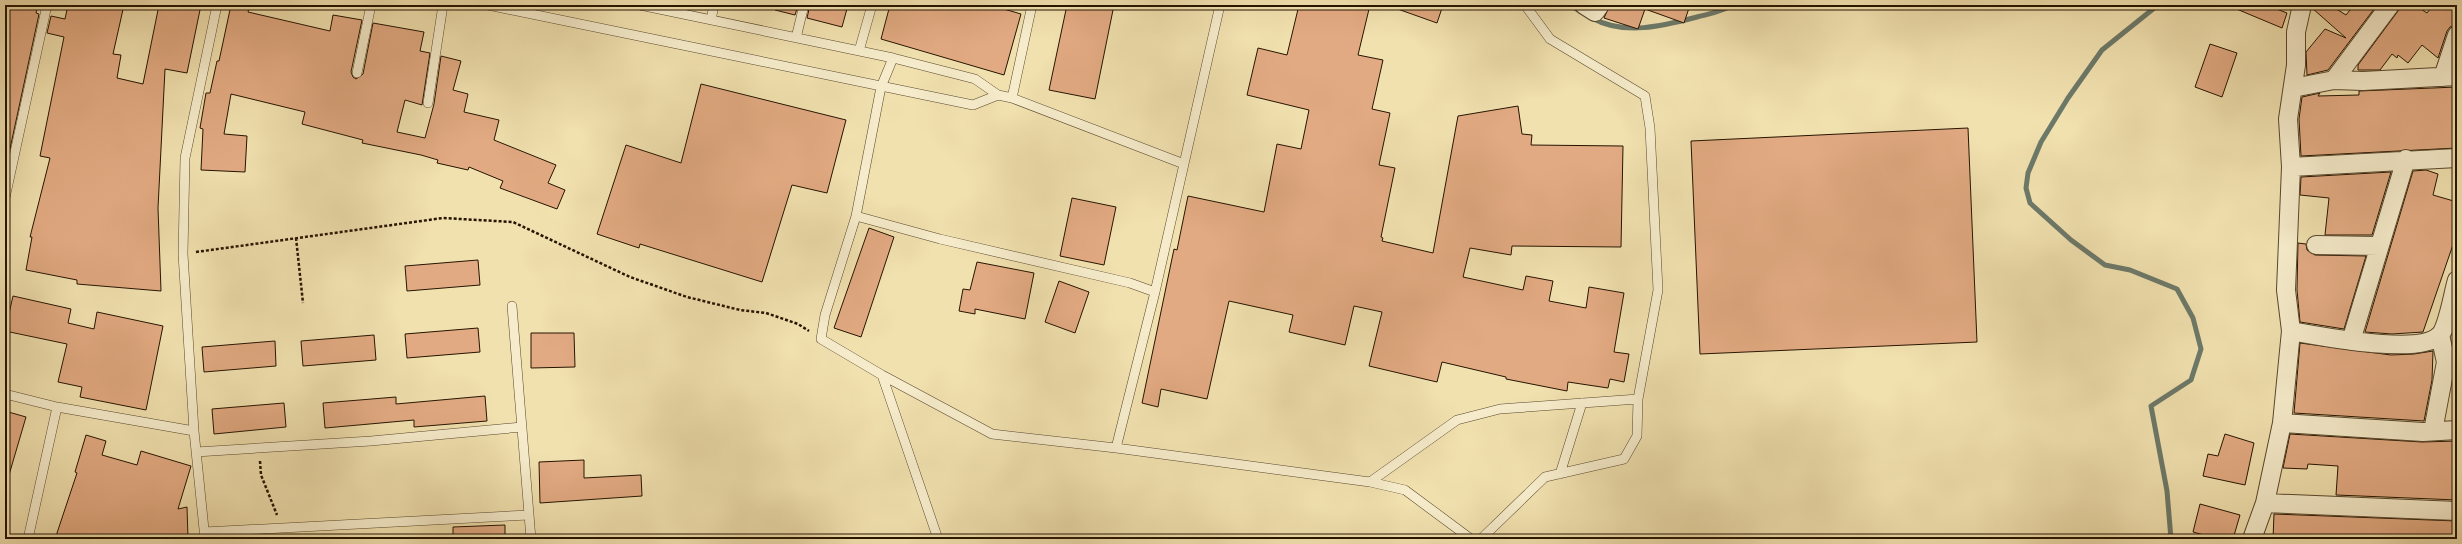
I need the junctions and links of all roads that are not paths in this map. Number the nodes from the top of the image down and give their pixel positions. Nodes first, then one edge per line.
1 (47, 5) edge
2 (217, 5) edge
3 (371, 5) edge
4 (443, 5) edge
5 (488, 5) edge
6 (640, 5) edge
7 (714, 5) edge
8 (804, 5) edge
9 (872, 5) edge
10 (1032, 5) edge
11 (1220, 5) edge
12 (1525, 5) edge
13 (1584, 5) edge
14 (1600, 5) edge
15 (2302, 5) edge
16 (2390, 5) edge
17 (666, 8) edge
18 (711, 20) junction
19 (2457, 35) edge
20 (796, 38) junction
21 (859, 51) junction
22 (893, 58) junction
23 (357, 74) dead end
24 (2450, 77) edge
25 (2334, 80) junction
26 (881, 87) junction
27 (2293, 88) junction
28 (998, 95) junction
29 (1012, 98) junction
30 (428, 103) dead end
31 (2457, 158) edge
32 (2406, 159) junction
33 (1184, 164) junction
34 (2291, 167) junction
35 (5, 198) edge
36 (856, 216) junction
37 (2316, 245) dead end
38 (2379, 246) junction
39 (2457, 280) edge
40 (1155, 292) junction
41 (512, 306) dead end
42 (2447, 329) edge
43 (2291, 331) junction
44 (2351, 341) junction
45 (882, 375) junction
46 (5, 394) edge
47 (1638, 399) junction
48 (1582, 403) junction
49 (57, 407) junction
50 (2282, 423) junction
51 (522, 427) junction
52 (2457, 430) edge
53 (194, 431) junction
54 (2433, 431) junction
55 (1116, 448) junction
56 (196, 452) junction
57 (1560, 474) junction
58 (1370, 482) junction
59 (2265, 503) junction
60 (2457, 510) edge
61 (529, 515) junction
62 (204, 535) edge
63 (28, 539) edge
64 (531, 539) edge
65 (938, 539) edge
66 (1471, 539) edge
67 (1481, 539) edge
68 (2252, 539) edge

1 - 35 lane
2 - 53 lane
3 - 23 lane
4 - 30 lane
5 - 26 lane
6 - 17 lane
7 - 18 lane
8 - 20 lane
9 - 21 lane
10 - 29 lane
11 - 33 lane
12 - 47 lane
13 - 14 street
15 - 27 street
16 - 25 street
17 - 18 lane
18 - 20 lane
19 - 24 street
20 - 21 lane
21 - 22 lane
22 - 26 lane
22 - 28 lane
24 - 25 street
25 - 27 street
26 - 28 lane
26 - 36 lane
27 - 34 street
28 - 29 lane
29 - 33 lane
31 - 32 street
32 - 34 street
32 - 38 street
33 - 40 lane
34 - 43 street
36 - 40 lane
36 - 45 lane
37 - 38 street
38 - 44 street
39 - 42 street
40 - 55 lane
41 - 51 lane
42 - 44 street
42 - 54 street
43 - 44 street
43 - 50 street
45 - 55 lane
45 - 65 lane
46 - 49 lane
47 - 48 lane
47 - 57 lane
48 - 57 lane
48 - 58 lane
49 - 53 lane
49 - 63 lane
50 - 54 street
50 - 59 street
51 - 56 lane
51 - 61 lane
52 - 54 street
53 - 56 lane
55 - 58 lane
56 - 62 lane
57 - 67 lane
58 - 66 lane
59 - 60 street
59 - 68 street
61 - 62 lane
61 - 64 lane

